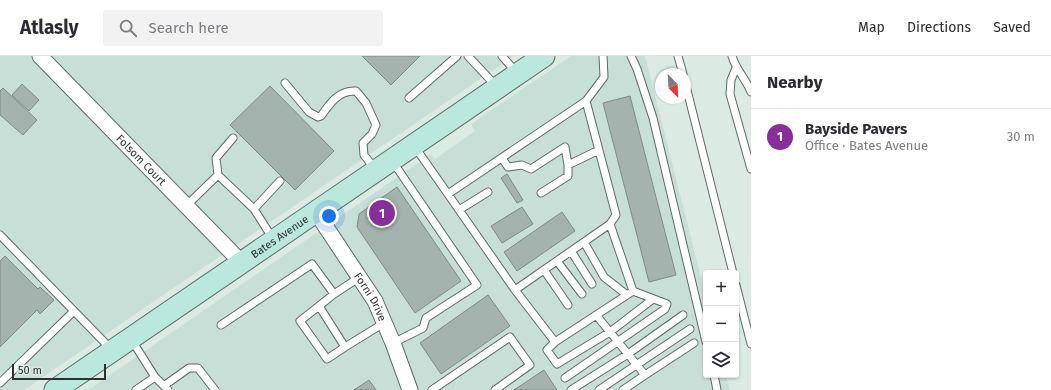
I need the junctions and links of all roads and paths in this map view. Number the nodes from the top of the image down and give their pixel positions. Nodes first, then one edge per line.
1 (40, 56) edge
2 (457, 56) edge
3 (468, 56) edge
4 (502, 56) edge
5 (544, 56) edge
6 (603, 56) edge
7 (631, 56) edge
8 (678, 56) edge
9 (732, 56) edge
10 (681, 68) edge
11 (736, 68) junction
12 (518, 74) junction
13 (285, 83) dead end
14 (498, 88) junction
15 (751, 92) edge
16 (409, 98) dead end
17 (586, 102) junction
18 (691, 104) edge
19 (233, 138) dead end
20 (413, 146) junction
21 (599, 150) junction
22 (502, 158) junction
23 (568, 165) junction
24 (384, 166) junction
25 (751, 169) edge
26 (218, 175) junction
27 (280, 181) dead end
28 (488, 192) dead end
29 (541, 193) dead end
30 (448, 194) junction
31 (186, 205) junction
32 (254, 209) junction
33 (459, 210) junction
34 (316, 212) junction
35 (610, 224) junction
36 (0, 235) edge
37 (274, 241) junction
38 (584, 242) junction
39 (571, 251) junction
40 (557, 261) junction
41 (242, 263) junction
42 (544, 270) junction
43 (732, 270) edge
44 (360, 277) junction
45 (592, 284) dead end
46 (515, 290) junction
47 (630, 293) junction
48 (334, 294) junction
49 (582, 294) dead end
50 (739, 297) edge
51 (653, 299) junction
52 (568, 305) dead end
53 (319, 306) junction
54 (74, 311) junction
55 (596, 315) junction
56 (683, 315) dead end
57 (385, 322) junction
58 (221, 325) dead end
59 (690, 329) dead end
60 (703, 329) edge
61 (610, 332) junction
62 (131, 339) junction
63 (618, 341) junction
64 (555, 342) junction
65 (393, 343) junction
66 (694, 343) dead end
67 (751, 344) edge
68 (345, 348) junction
69 (113, 351) junction
70 (628, 354) junction
71 (637, 364) junction
72 (645, 375) junction
73 (155, 377) junction
74 (565, 378) dead end
75 (715, 378) edge
76 (0, 383) edge
77 (166, 388) edge
78 (55, 390) edge
79 (136, 390) edge
80 (214, 390) edge
81 (410, 390) edge
82 (432, 390) edge
83 (495, 390) edge
84 (571, 390) edge
85 (599, 390) edge
86 (623, 390) edge
87 (717, 390) edge

1 - 31 street, Folsom Court
2 - 16 lane
3 - 14 lane
4 - 12 lane
5 - 12 street, Bates Avenue
6 - 17 lane
7 - 60 lane
8 - 10 lane
9 - 11 lane
11 - 15 lane
11 - 25 lane
12 - 14 street, Bates Avenue
13 - 24 lane
14 - 20 street, Bates Avenue
17 - 21 lane
17 - 22 lane
18 - 43 lane
19 - 26 lane
20 - 24 street, Bates Avenue
20 - 30 lane
21 - 23 lane
21 - 35 lane
22 - 23 lane
22 - 30 lane
23 - 29 lane
24 - 34 street, Bates Avenue
24 - 65 lane
26 - 31 lane
26 - 32 lane
27 - 32 lane
28 - 33 lane
30 - 33 lane
31 - 41 street, Folsom Court
32 - 37 lane
33 - 46 lane
34 - 37 street, Bates Avenue
34 - 44 street, Forni Drive
35 - 38 lane
35 - 47 lane
36 - 54 lane
37 - 41 street, Bates Avenue
38 - 39 lane
38 - 47 lane
39 - 40 lane
39 - 45 lane
40 - 42 lane
40 - 49 lane
41 - 62 street, Bates Avenue
42 - 46 lane
42 - 52 lane
44 - 48 lane
44 - 57 street, Forni Drive
46 - 64 lane
47 - 51 lane
47 - 55 lane
48 - 53 lane
48 - 58 lane
50 - 67 lane
51 - 61 lane
51 - 63 lane
53 - 68 lane
53 - 68 lane
54 - 69 lane
54 - 76 lane
55 - 61 lane
55 - 64 lane
56 - 70 lane
57 - 65 street, Forni Drive
57 - 68 lane
59 - 71 lane
61 - 63 lane
61 - 64 lane
62 - 69 street, Bates Avenue
62 - 73 lane
63 - 70 lane
63 - 74 lane
65 - 81 street, Forni Drive
66 - 72 lane
69 - 78 street, Bates Avenue
70 - 71 lane
70 - 84 lane
71 - 72 lane
71 - 85 lane
72 - 86 lane
73 - 77 lane
73 - 79 lane
75 - 87 lane
77 - 80 lane
82 - 83 lane

